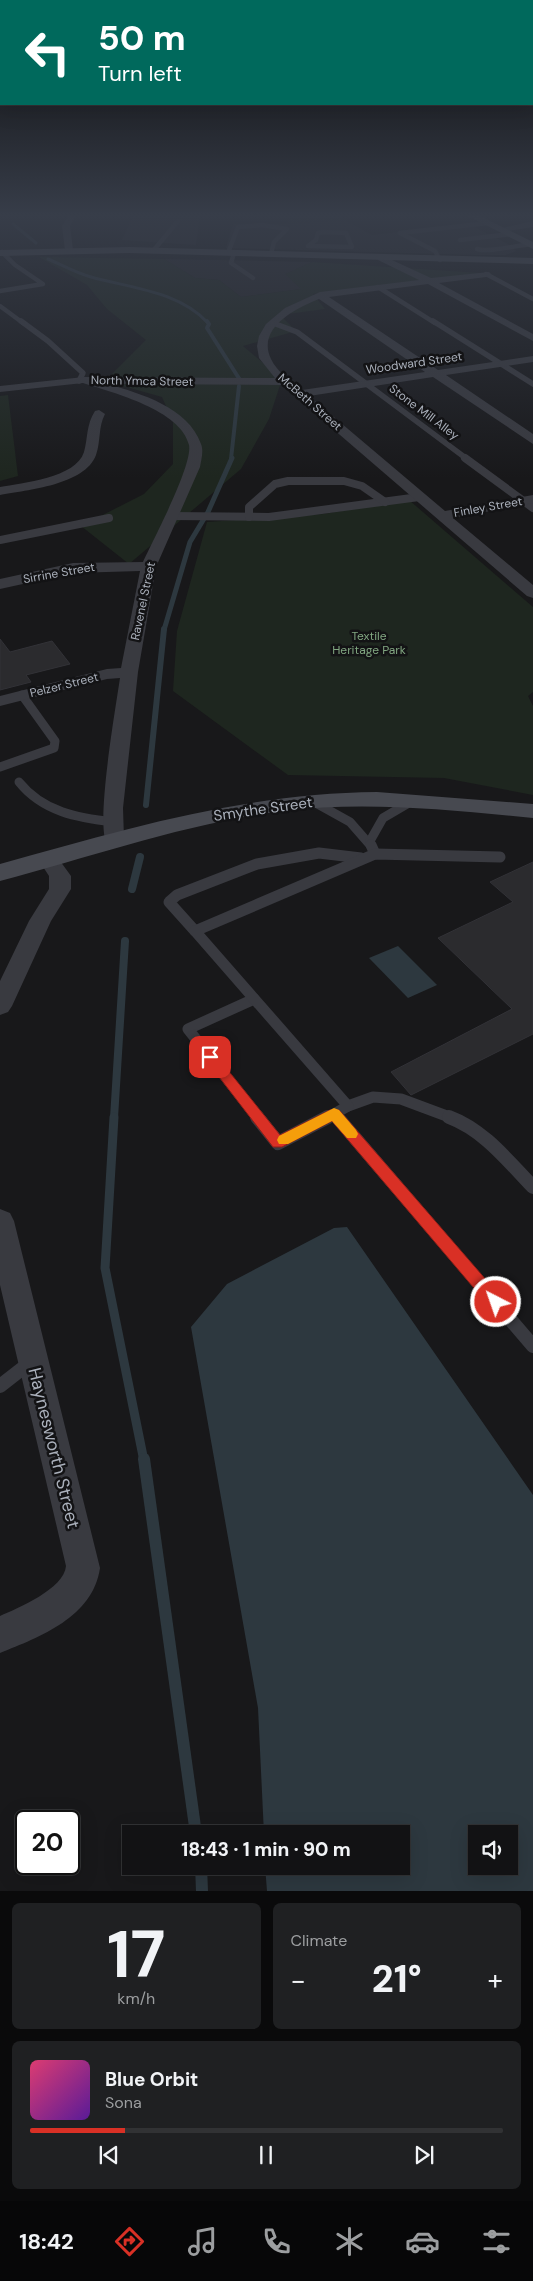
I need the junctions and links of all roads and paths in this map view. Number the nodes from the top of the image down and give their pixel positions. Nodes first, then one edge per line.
1 (305, 302) edge
2 (331, 302) edge
3 (403, 302) edge
4 (468, 302) edge
5 (0, 306) edge
6 (273, 323) junction
7 (533, 338) edge
8 (533, 359) edge
9 (502, 364) junction
10 (436, 374) junction
11 (81, 381) junction
12 (285, 382) junction
13 (368, 384) junction
14 (533, 384) edge
15 (0, 389) edge
16 (299, 394) junction
17 (99, 414) dead end
18 (533, 440) edge
19 (0, 491) edge
20 (419, 497) junction
21 (385, 502) junction
22 (530, 503) edge
23 (171, 516) junction
24 (442, 516) junction
25 (249, 517) junction
26 (109, 518) dead end
27 (0, 540) edge
28 (148, 567) junction
29 (0, 584) edge
30 (533, 593) edge
31 (129, 672) junction
32 (22, 695) junction
33 (0, 700) edge
34 (0, 767) edge
35 (19, 782) dead end
36 (413, 801) junction
37 (314, 802) junction
38 (533, 810) edge
39 (114, 830) junction
40 (370, 842) junction
41 (369, 856) junction
42 (500, 857) dead end
43 (48, 860) junction
44 (0, 873) edge
45 (195, 930) junction
46 (254, 999) junction
47 (0, 1006) edge
48 (348, 1106) junction
49 (334, 1114) junction
50 (533, 1187) edge
51 (0, 1220) edge
52 (533, 1346) edge
53 (32, 1361) junction
54 (0, 1386) edge
55 (0, 1635) edge

1 - 6 street
2 - 10 street
3 - 9 lane
4 - 7 street
5 - 11 lane
6 - 12 street, McBeth Street
6 - 13 lane, Stone Mill Alley
8 - 9 street, Woodward Street
9 - 10 street, Woodward Street
9 - 14 lane
10 - 13 street, Woodward Street
10 - 18 street
11 - 12 street, North Ymca Street
11 - 15 street, North Ymca Street
11 - 23 street, Ravenel Street
12 - 16 street, McBeth Street
13 - 16 street, Woodward Street
13 - 22 lane, Stone Mill Alley
16 - 20 street, McBeth Street
17 - 19 street
20 - 21 lane
20 - 24 street, McBeth Street
21 - 25 lane
21 - 25 lane
22 - 24 street, Finley Street
23 - 25 lane
23 - 28 street, Ravenel Street
24 - 30 street, McBeth Street
26 - 27 lane
28 - 29 street, Sirrine Street
28 - 31 street, Ravenel Street
31 - 32 street, Pelzer Street
31 - 39 street, Ravenel Street
32 - 33 street, Pelzer Street
32 - 34 lane
35 - 39 lane
36 - 37 main road, Smythe Street
36 - 38 main road, Smythe Street
36 - 40 lane
37 - 39 main road, Smythe Street
37 - 40 lane
39 - 43 main road, Smythe Street
40 - 41 lane
41 - 42 lane
41 - 45 lane
41 - 45 lane
43 - 44 main road, Smythe Street
43 - 47 street
45 - 46 lane
46 - 48 lane
46 - 49 lane
48 - 49 lane
48 - 50 lane
49 - 52 lane
51 - 53 street, Haynesworth Street
53 - 54 lane
53 - 55 street, Haynesworth Street

